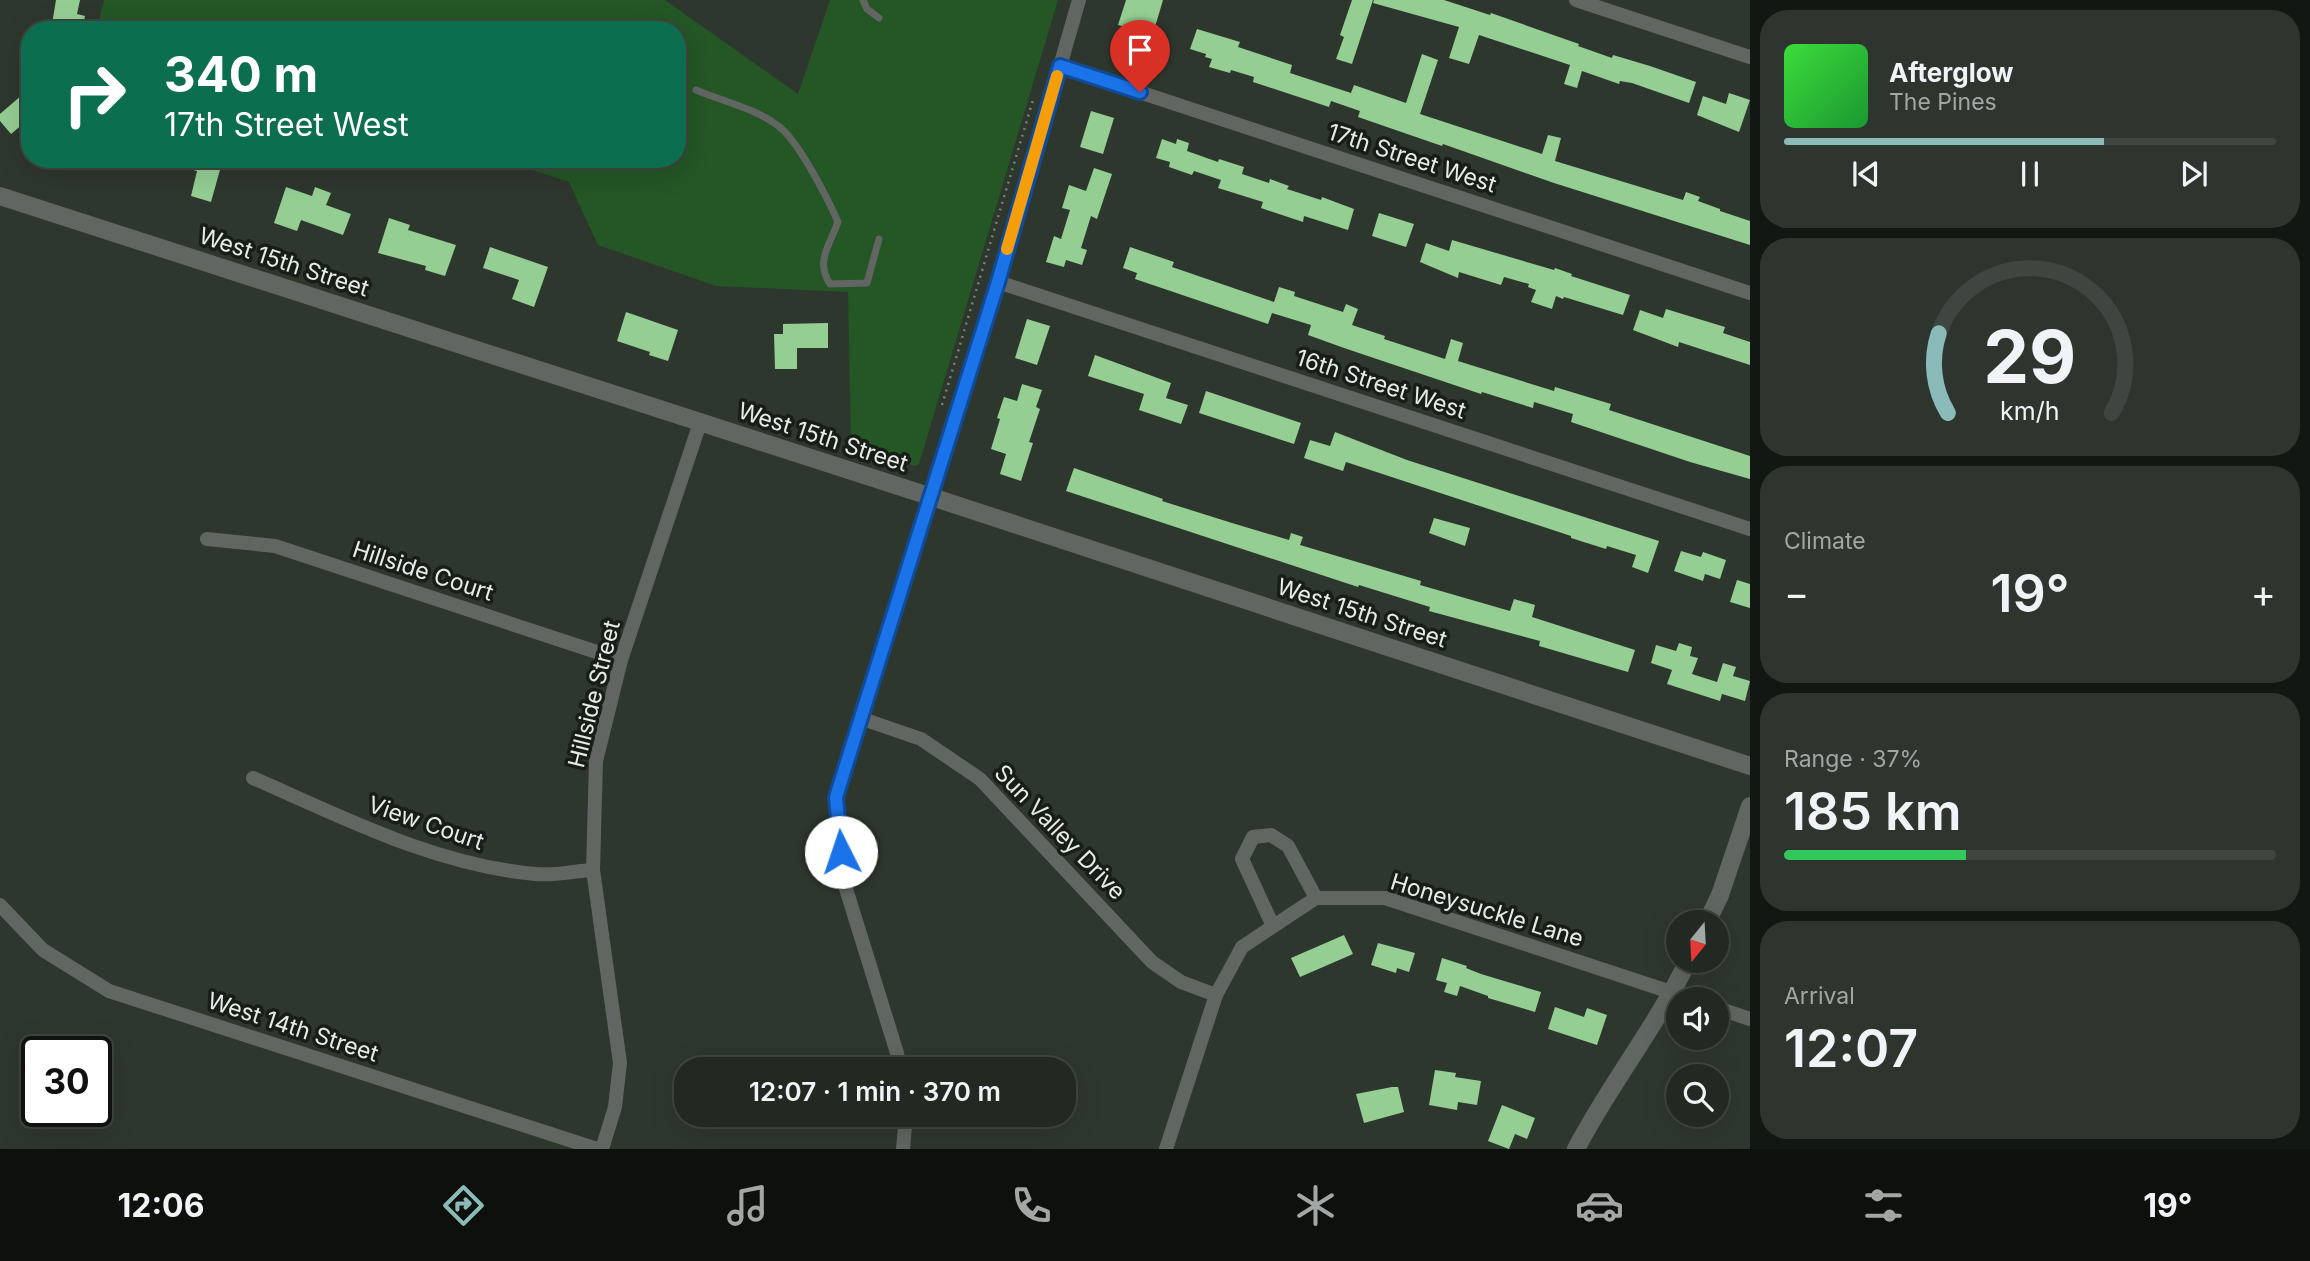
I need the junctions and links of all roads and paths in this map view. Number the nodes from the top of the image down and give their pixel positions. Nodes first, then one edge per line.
1 (863, 0) edge
2 (1079, 0) edge
3 (1576, 0) edge
4 (879, 18) dead end
5 (1750, 57) edge
6 (1060, 66) junction
7 (696, 90) dead end
8 (1033, 100) dead end
9 (0, 196) edge
10 (879, 239) dead end
11 (998, 282) junction
12 (1750, 293) edge
13 (939, 415) dead end
14 (699, 424) junction
15 (932, 497) junction
16 (1750, 529) edge
17 (207, 539) dead end
18 (621, 660) junction
19 (860, 718) junction
20 (1750, 766) edge
21 (253, 778) dead end
22 (1750, 806) edge
23 (593, 870) junction
24 (1316, 898) junction
25 (0, 905) edge
26 (1713, 910) edge
27 (1273, 926) junction
28 (1666, 990) edge
29 (1216, 995) junction
30 (1666, 1003) edge
31 (1729, 1012) edge
32 (1750, 1019) edge
33 (898, 1057) edge
34 (905, 1127) edge
35 (599, 1149) edge
36 (903, 1149) edge
37 (1166, 1149) edge
38 (1576, 1149) edge

1 - 4 lane
2 - 6 street
3 - 5 street
6 - 11 street
6 - 12 street, 17th Street West
7 - 10 lane
8 - 13 path
9 - 14 street, West 15th Street
11 - 15 street
11 - 16 street, 16th Street West
14 - 15 street, West 15th Street
14 - 18 street, Hillside Street
15 - 19 street
15 - 20 street, West 15th Street
17 - 18 street, Hillside Court
18 - 23 street, Hillside Street
19 - 29 street, Sun Valley Drive
19 - 33 street
21 - 23 street, View Court
22 - 26 street
23 - 35 street, Hillside Street
24 - 27 street
24 - 27 street
24 - 28 street, Honeysuckle Lane
25 - 35 street, West 14th Street
27 - 29 street
29 - 37 street
30 - 38 street
31 - 32 street
34 - 36 street

